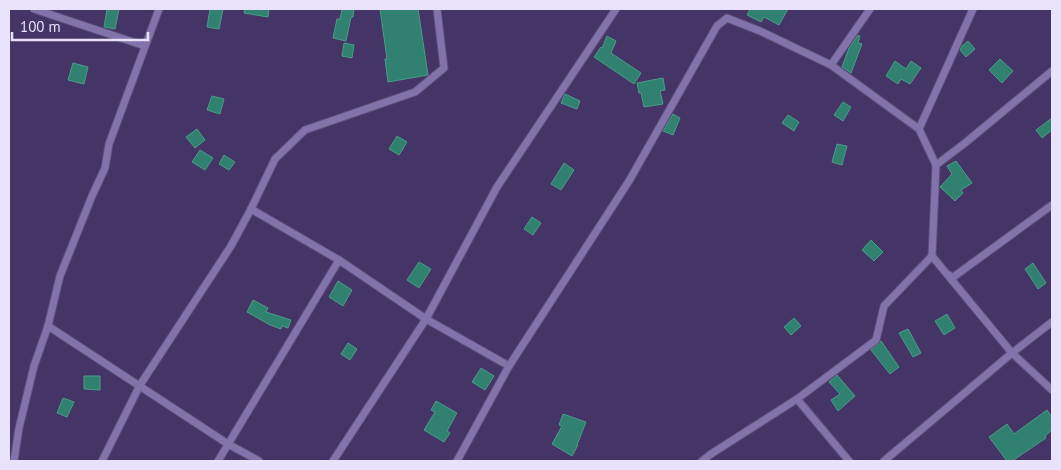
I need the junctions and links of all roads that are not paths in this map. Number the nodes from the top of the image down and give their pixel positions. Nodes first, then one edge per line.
1 (34, 9) edge
2 (159, 9) edge
3 (437, 9) edge
4 (616, 9) edge
5 (870, 9) edge
6 (973, 9) edge
7 (145, 46) junction
8 (830, 65) junction
9 (1052, 71) edge
10 (919, 129) junction
11 (936, 165) junction
12 (1052, 205) edge
13 (251, 209) junction
14 (932, 256) junction
15 (339, 260) junction
16 (426, 318) junction
17 (1052, 322) edge
18 (48, 326) junction
19 (1012, 352) junction
20 (509, 366) junction
21 (140, 385) junction
22 (1052, 390) edge
23 (797, 399) junction
24 (228, 444) junction
25 (14, 461) edge
26 (102, 461) edge
27 (218, 461) edge
28 (259, 461) edge
29 (334, 461) edge
30 (457, 461) edge
31 (702, 461) edge
32 (849, 461) edge
33 (884, 461) edge

1 - 7 street
2 - 7 street
3 - 13 street
4 - 16 street
5 - 8 street
6 - 10 street
7 - 18 street
8 - 10 street
8 - 20 street
9 - 11 street
10 - 11 street
11 - 14 street
12 - 14 street
13 - 15 street
13 - 21 street
14 - 19 street
14 - 23 street
15 - 16 street
15 - 24 street
16 - 20 street
16 - 29 street
17 - 19 street
18 - 21 street
18 - 25 street
19 - 22 street
19 - 33 street
20 - 30 street
21 - 24 street
21 - 26 street
23 - 31 street
23 - 32 street
24 - 27 street
24 - 28 street

